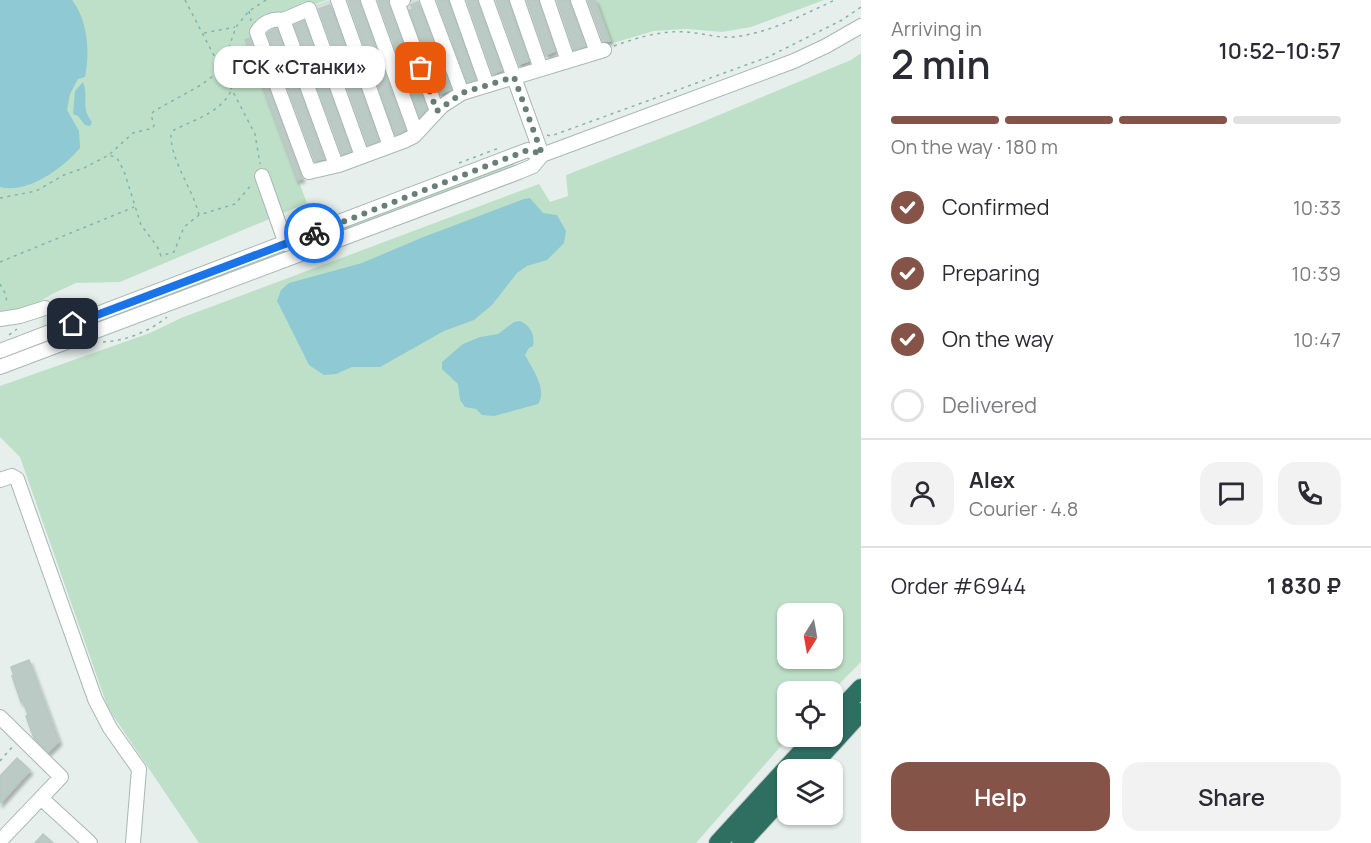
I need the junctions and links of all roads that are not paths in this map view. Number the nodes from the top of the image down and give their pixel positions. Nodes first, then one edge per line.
1 (338, 0) edge
2 (368, 0) edge
3 (404, 0) edge
4 (428, 0) edge
5 (457, 0) edge
6 (486, 0) edge
7 (517, 0) edge
8 (547, 0) edge
9 (578, 0) edge
10 (282, 20) junction
11 (861, 26) edge
12 (568, 61) junction
13 (541, 69) junction
14 (514, 77) junction
15 (487, 85) junction
16 (462, 93) junction
17 (437, 111) junction
18 (416, 133) junction
19 (390, 146) junction
20 (542, 154) junction
21 (362, 156) junction
22 (336, 165) junction
23 (262, 176) road end
24 (286, 244) junction
25 (45, 308) dead end
26 (3, 319) edge
27 (0, 351) edge
28 (0, 367) edge
29 (0, 480) edge
30 (861, 688) edge
31 (843, 707) edge
32 (861, 712) edge
33 (0, 717) edge
34 (806, 747) edge
35 (818, 759) edge
36 (41, 798) junction
37 (777, 804) edge
38 (0, 842) edge
39 (90, 843) edge
40 (133, 843) edge
41 (718, 843) edge
42 (741, 843) edge

1 - 19 street
2 - 18 street
3 - 17 street
4 - 16 street
5 - 15 street
6 - 14 street
7 - 13 street
8 - 12 street
9 - 12 street
10 - 21 street
10 - 22 street
10 - 22 street
11 - 20 street
12 - 13 street
13 - 14 street
14 - 15 street
14 - 20 street
15 - 16 street
16 - 17 street
17 - 18 street
18 - 19 street
19 - 21 street
20 - 24 street
20 - 28 street
21 - 22 street
23 - 24 street
24 - 27 street
25 - 26 street
29 - 40 street
30 - 31 highway
32 - 35 highway
33 - 36 street
34 - 41 highway
36 - 38 street
36 - 39 street
37 - 42 highway

